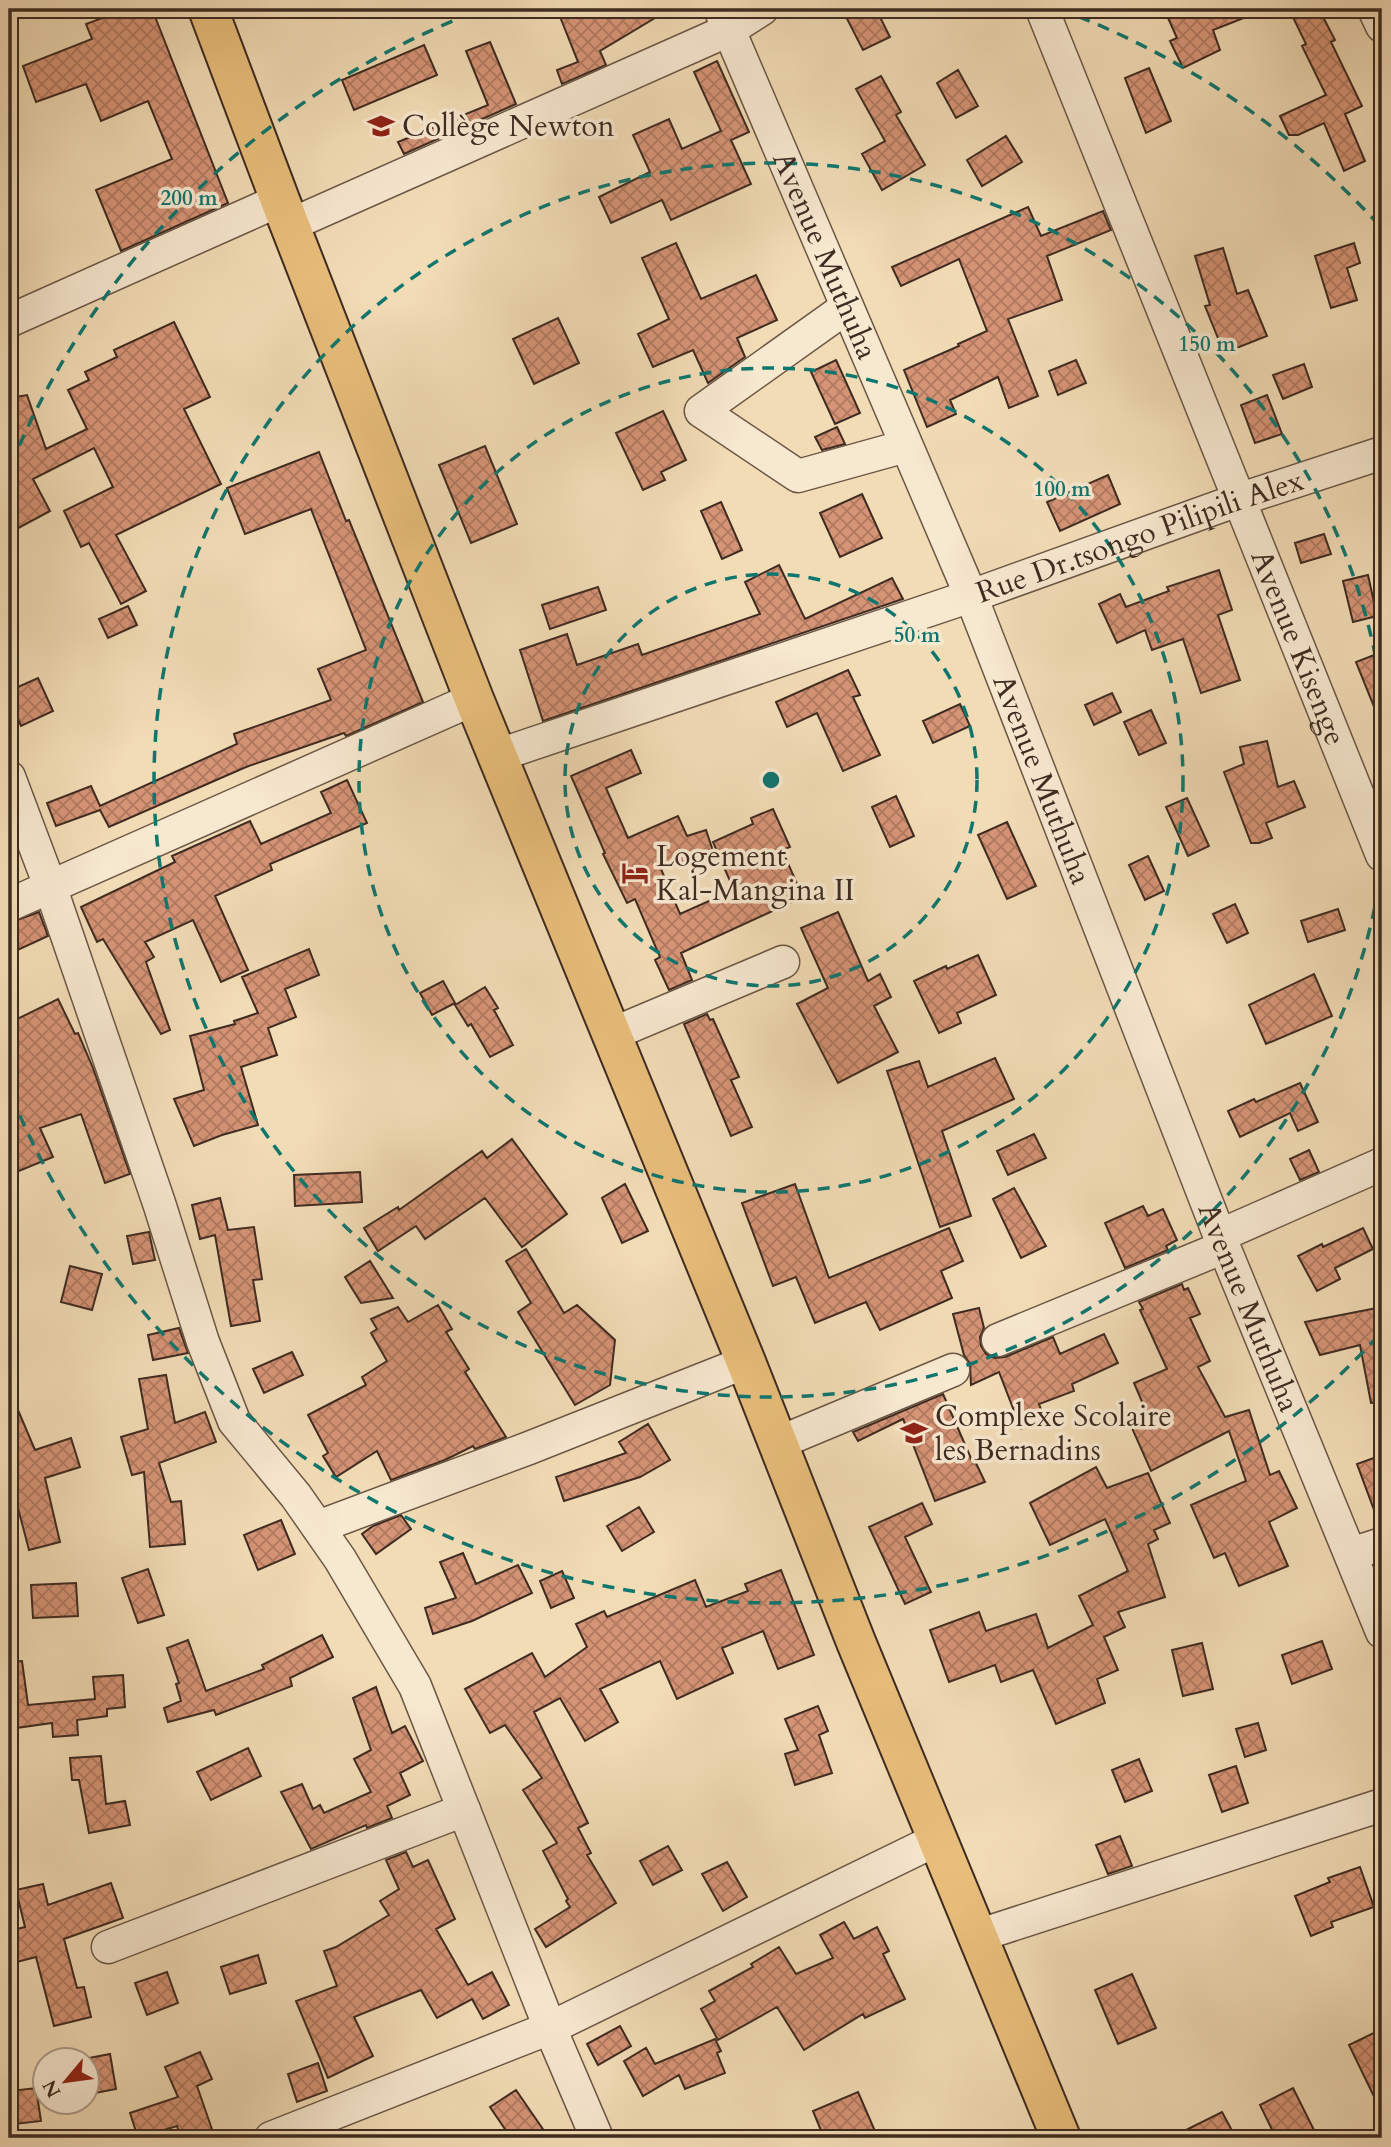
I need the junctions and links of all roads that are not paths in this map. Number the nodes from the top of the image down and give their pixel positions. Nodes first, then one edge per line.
1 (208, 9) edge
2 (762, 9) edge
3 (1042, 9) edge
4 (1374, 9) edge
5 (724, 19) edge
6 (1382, 26) edge
7 (285, 213) junction
8 (847, 307) junction
9 (9, 321) edge
10 (906, 446) junction
11 (1382, 453) edge
12 (1238, 500) junction
13 (971, 596) junction
14 (474, 699) junction
15 (499, 755) junction
16 (9, 776) edge
17 (1382, 855) edge
18 (50, 886) junction
19 (9, 905) edge
20 (783, 961) dead end
21 (612, 1034) junction
22 (1382, 1164) edge
23 (1223, 1241) junction
24 (998, 1340) dead end
25 (746, 1362) junction
26 (953, 1370) dead end
27 (778, 1443) junction
28 (318, 1527) junction
29 (1382, 1544) edge
30 (1351, 1554) junction
31 (1382, 1632) edge
32 (1382, 1805) edge
33 (464, 1810) junction
34 (938, 1839) junction
35 (977, 1936) junction
36 (108, 1947) dead end
37 (550, 2028) junction
38 (271, 2138) edge
39 (597, 2138) edge
40 (1061, 2138) edge

1 - 7 main road
2 - 5 street
3 - 12 street, Avenue Kisenge
4 - 6 street
5 - 7 street
5 - 8 street, Avenue Muthuha
7 - 9 street
7 - 14 main road
8 - 10 street, Avenue Muthuha
8 - 10 street
10 - 13 street, Avenue Muthuha
11 - 12 street, Rue Dr.tsongo Pilipili Alex
12 - 13 street, Rue Dr.tsongo Pilipili Alex
12 - 17 street, Avenue Kisenge
13 - 15 street, Rue Dr.tsongo Pilipili Alex
13 - 23 street, Avenue Muthuha
14 - 15 main road
14 - 18 street
15 - 21 main road
16 - 18 street
18 - 19 street
18 - 28 street
20 - 21 street
21 - 25 main road
22 - 23 street
23 - 24 street
23 - 30 street, Avenue Muthuha
25 - 27 main road
25 - 28 street
26 - 27 street
27 - 34 main road
28 - 33 street
29 - 30 street
30 - 31 street, Avenue Muthuha
32 - 35 street
33 - 36 street
33 - 37 street
34 - 35 main road
34 - 37 street
35 - 40 main road
37 - 38 street
37 - 39 street

